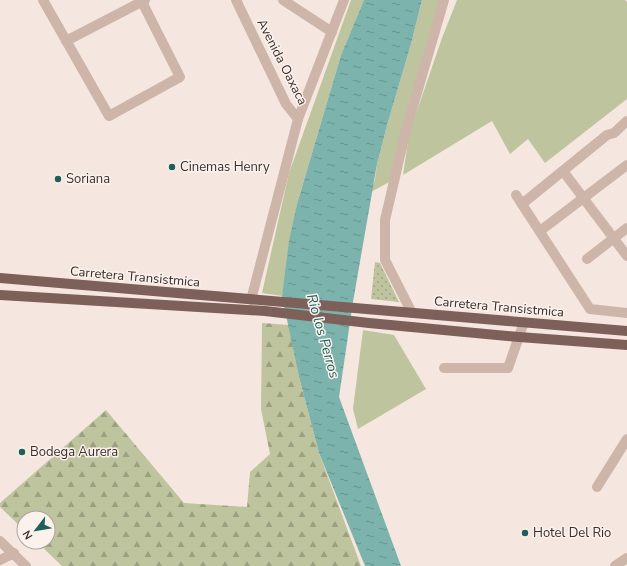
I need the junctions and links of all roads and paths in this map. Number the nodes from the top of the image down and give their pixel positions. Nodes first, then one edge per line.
1 (43, 0) edge
2 (236, 0) edge
3 (283, 0) edge
4 (344, 0) edge
5 (444, 0) edge
6 (142, 1) edge
7 (332, 32) junction
8 (66, 41) junction
9 (298, 119) junction
10 (627, 121) edge
11 (627, 165) edge
12 (563, 171) junction
13 (516, 195) dead end
14 (584, 198) junction
15 (522, 204) junction
16 (627, 228) edge
17 (540, 231) junction
18 (614, 238) junction
19 (627, 256) edge
20 (587, 258) dead end
21 (0, 278) edge
22 (0, 295) edge
23 (251, 300) junction
24 (266, 306) junction
25 (627, 312) edge
26 (412, 313) junction
27 (524, 322) junction
28 (602, 329) junction
29 (627, 331) edge
30 (519, 337) junction
31 (601, 343) junction
32 (627, 344) edge
33 (444, 368) dead end
34 (627, 439) edge
35 (597, 487) dead end
36 (0, 541) edge
37 (14, 554) junction
38 (627, 558) edge
39 (0, 560) edge
40 (26, 566) edge
41 (615, 566) edge

1 - 8 street
2 - 9 street, Avenida Oaxaca
3 - 7 street
4 - 7 street
5 - 26 street
6 - 8 street
6 - 8 street
7 - 9 street
9 - 23 street, Avenida Oaxaca
10 - 12 street
11 - 14 street
12 - 14 street
12 - 15 street
13 - 15 street
14 - 17 street
14 - 18 street
15 - 17 street
16 - 18 street
17 - 25 street
18 - 19 street
18 - 20 street
21 - 23 main road, Carretera Transistmica
22 - 24 main road, Carretera Transistmica
23 - 24 main road, Carretera Transistmica
24 - 26 main road, Carretera Transistmica
24 - 30 main road
26 - 27 main road, Carretera Transistmica
27 - 28 main road, Carretera Transistmica
27 - 30 street
28 - 29 main road, Carretera Transistmica
28 - 31 main road
30 - 31 main road
30 - 33 street
31 - 32 main road
34 - 35 street
36 - 37 street
37 - 39 street
37 - 40 street
38 - 41 street

